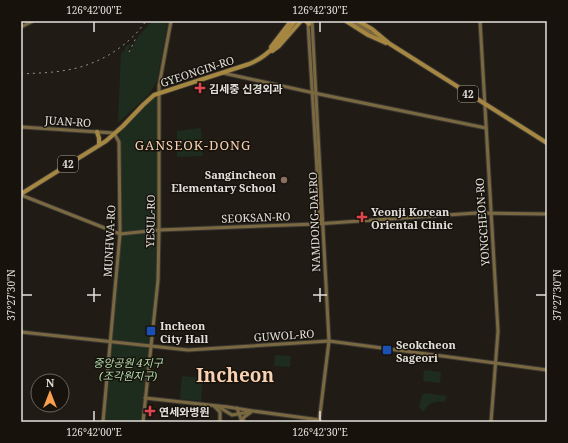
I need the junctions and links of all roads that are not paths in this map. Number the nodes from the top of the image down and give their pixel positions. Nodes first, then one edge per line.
1 (33, 21) edge
2 (171, 21) edge
3 (291, 21) edge
4 (295, 21) edge
5 (300, 21) edge
6 (346, 21) edge
7 (352, 21) edge
8 (358, 21) edge
9 (480, 21) edge
10 (309, 22) edge
11 (21, 27) edge
12 (390, 44) junction
13 (266, 54) junction
14 (222, 73) junction
15 (159, 93) junction
16 (314, 93) junction
17 (485, 105) junction
18 (21, 127) edge
19 (486, 128) junction
20 (97, 132) junction
21 (114, 133) junction
22 (547, 143) edge
23 (99, 145) junction
24 (21, 194) edge
25 (491, 213) junction
26 (547, 214) edge
27 (322, 224) junction
28 (159, 230) junction
29 (120, 234) junction
30 (21, 332) edge
31 (110, 342) junction
32 (329, 342) junction
33 (151, 346) junction
34 (495, 364) junction
35 (547, 370) edge
36 (145, 398) junction
37 (214, 406) junction
38 (228, 406) junction
39 (237, 408) junction
40 (225, 410) junction
41 (252, 412) junction
42 (240, 413) junction
43 (221, 418) junction
44 (319, 421) edge
45 (103, 422) edge
46 (143, 422) edge
47 (220, 422) edge
48 (242, 422) edge
49 (490, 422) edge

1 - 11 main road
2 - 15 main road, YESUL-RO
3 - 13 main road, GYEONGIN-RO / 42
4 - 13 main road, GYEONGIN-RO
5 - 13 main road, GYEONGIN-RO / 42
6 - 12 main road, 42
7 - 12 main road
8 - 12 main road, 42
9 - 17 main road, YONGCHEON-RO
10 - 16 main road, NAMDONG-DAERO
12 - 17 main road, 42
13 - 14 main road, GYEONGIN-RO / 42
14 - 15 main road, GYEONGIN-RO / 42
14 - 16 main road
15 - 21 main road, GYEONGIN-RO / 42
15 - 28 main road, YESUL-RO
16 - 19 main road
16 - 27 main road, NAMDONG-DAERO
17 - 19 main road, YONGCHEON-RO
17 - 22 main road, 42
18 - 20 main road, JUAN-RO
19 - 25 main road, YONGCHEON-RO
20 - 21 main road, JUAN-RO
20 - 23 main road
21 - 23 main road, GYEONGIN-RO / 42
21 - 29 main road, MUNHWA-RO
23 - 24 main road, GYEONGIN-RO / 42
24 - 29 main road, SEOKSAN-RO
25 - 26 main road, SEOKSAN-RO
25 - 27 main road, SEOKSAN-RO
25 - 34 main road, YONGCHEON-RO
27 - 28 main road, SEOKSAN-RO
27 - 32 main road, NAMDONG-DAERO
28 - 29 main road, SEOKSAN-RO
28 - 33 main road, YESUL-RO
29 - 31 main road, MUNHWA-RO
30 - 31 main road, GUWOL-RO
31 - 33 main road, GUWOL-RO
31 - 45 main road, MUNHWA-RO
32 - 33 main road, GUWOL-RO
32 - 34 main road, GUWOL-RO
32 - 44 main road, NAMDONG-DAERO
33 - 36 main road, YESUL-RO
34 - 35 main road, GUWOL-RO
34 - 49 main road, YONGCHEON-RO
36 - 37 main road
36 - 46 main road, YESUL-RO
37 - 38 main road
37 - 40 main road
37 - 43 main road
38 - 39 main road
38 - 40 main road
39 - 41 main road
39 - 42 main road
40 - 42 main road
40 - 43 main road
41 - 42 main road
41 - 44 main road
41 - 48 main road
42 - 48 main road
43 - 47 main road

